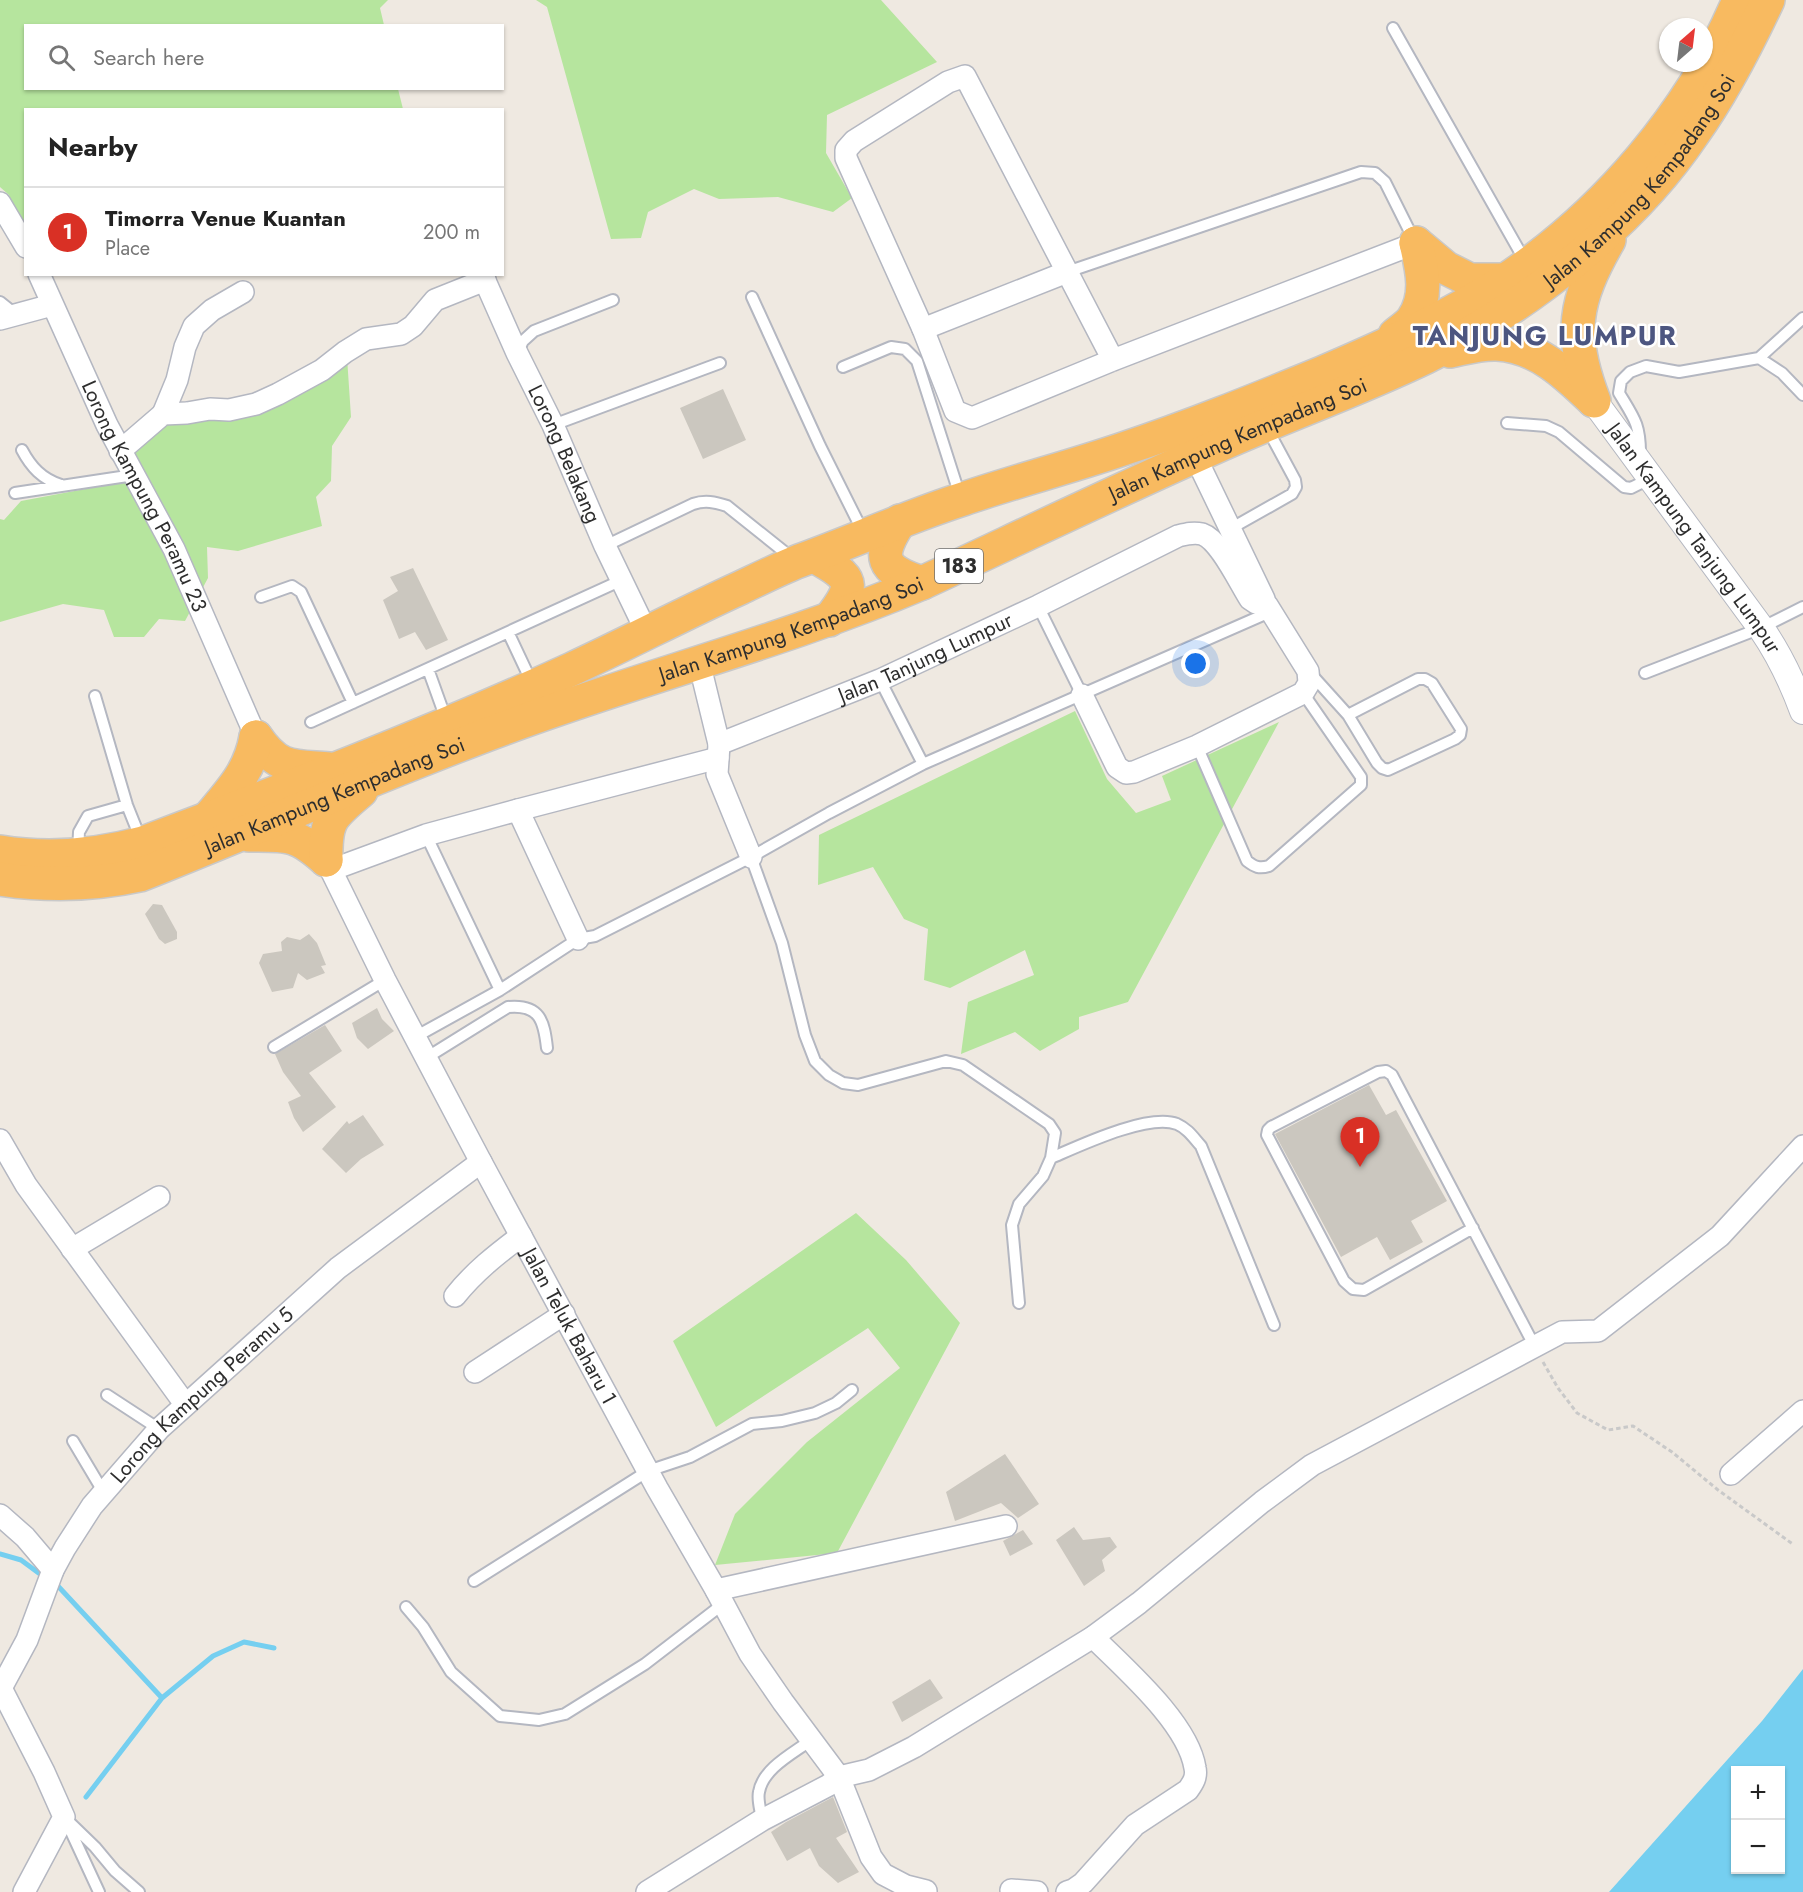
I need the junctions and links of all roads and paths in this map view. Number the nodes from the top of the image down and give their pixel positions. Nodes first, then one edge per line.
1 (1760, 6) edge
2 (1393, 28) dead end
3 (0, 203) edge
4 (1622, 218) junction
5 (1416, 243) junction
6 (24, 244) edge
7 (1067, 272) junction
8 (1516, 272) junction
9 (40, 276) edge
10 (484, 277) edge
11 (243, 292) dead end
12 (752, 297) dead end
13 (613, 300) dead end
14 (52, 305) junction
15 (5, 312) edge
16 (1803, 318) edge
17 (923, 329) junction
18 (1380, 347) junction
19 (517, 353) junction
20 (1429, 355) junction
21 (1759, 358) junction
22 (1113, 360) junction
23 (720, 363) dead end
24 (843, 367) dead end
25 (1803, 394) edge
26 (1594, 401) junction
27 (163, 414) junction
28 (1507, 423) dead end
29 (553, 425) junction
30 (1266, 425) junction
31 (22, 450) dead end
32 (120, 451) junction
33 (1195, 456) junction
34 (1645, 470) junction
35 (134, 475) junction
36 (64, 486) junction
37 (15, 493) dead end
38 (961, 500) junction
39 (900, 521) junction
40 (1230, 529) junction
41 (864, 535) junction
42 (605, 546) junction
43 (805, 559) junction
44 (622, 580) junction
45 (922, 583) junction
46 (261, 597) dead end
47 (1038, 606) junction
48 (1803, 607) edge
49 (1268, 609) junction
50 (829, 620) junction
51 (1761, 628) junction
52 (508, 632) junction
53 (647, 633) junction
54 (699, 662) junction
55 (428, 669) junction
56 (1308, 671) junction
57 (1645, 673) dead end
58 (879, 680) junction
59 (533, 686) junction
60 (1303, 693) junction
61 (1082, 694) junction
62 (95, 696) dead end
63 (354, 703) junction
64 (1803, 711) edge
65 (1348, 715) junction
66 (311, 722) dead end
67 (447, 722) junction
68 (256, 737) junction
69 (1197, 746) junction
70 (719, 751) junction
71 (923, 765) junction
72 (332, 770) junction
73 (374, 780) junction
74 (127, 805) junction
75 (518, 810) junction
76 (207, 819) junction
77 (241, 834) junction
78 (426, 836) junction
79 (142, 843) junction
80 (0, 852) edge
81 (78, 856) junction
82 (752, 857) junction
83 (329, 865) junction
84 (0, 879) edge
85 (578, 939) junction
86 (385, 981) junction
87 (500, 990) junction
88 (415, 1037) junction
89 (274, 1047) dead end
90 (547, 1048) dead end
91 (426, 1058) junction
92 (0, 1140) edge
93 (1803, 1146) edge
94 (1051, 1158) junction
95 (481, 1162) junction
96 (159, 1197) dead end
97 (1473, 1228) junction
98 (521, 1236) junction
99 (72, 1249) junction
100 (455, 1296) dead end
101 (1018, 1303) dead end
102 (564, 1314) junction
103 (1274, 1325) dead end
104 (1534, 1347) junction
105 (475, 1372) dead end
106 (852, 1390) dead end
107 (107, 1395) dead end
108 (186, 1404) junction
109 (1803, 1411) edge
110 (159, 1429) junction
111 (73, 1440) dead end
112 (648, 1471) junction
113 (1731, 1474) dead end
114 (104, 1493) junction
115 (0, 1515) edge
116 (1006, 1526) dead end
117 (1794, 1545) dead end
118 (53, 1570) junction
119 (474, 1581) dead end
120 (720, 1597) junction
121 (406, 1607) dead end
122 (1093, 1637) junction
123 (0, 1692) edge
124 (811, 1740) junction
125 (839, 1777) junction
126 (64, 1817) junction
127 (762, 1820) junction
128 (1011, 1890) dead end
129 (926, 1891) edge
130 (24, 1892) edge
131 (99, 1892) edge
132 (139, 1892) edge
133 (647, 1892) edge
134 (1038, 1892) edge
135 (1067, 1892) edge

1 - 4 highway, Jalan Kampung Kempadang Soi / 183
1 - 8 highway, Jalan Kampung Kempadang Soi / 183
2 - 8 lane
3 - 6 street
4 - 20 highway, Jalan Kampung Kempadang Soi / 183
4 - 26 highway
5 - 7 lane
5 - 8 highway
5 - 18 highway
5 - 22 street
7 - 17 street
7 - 17 street
7 - 22 street
8 - 18 highway, Jalan Kampung Kempadang Soi / 183
9 - 14 street, Lorong Kampung Peramu 23
10 - 19 street, Lorong Belakang
10 - 27 street
11 - 27 street
12 - 41 lane
13 - 19 lane
14 - 15 street
14 - 32 street, Lorong Kampung Peramu 23
16 - 21 lane
17 - 22 street
18 - 38 highway, Jalan Kampung Kempadang Soi / 183
19 - 29 street, Lorong Belakang
20 - 26 highway
20 - 30 highway, Jalan Kampung Kempadang Soi / 183
21 - 25 lane
21 - 34 lane
23 - 29 lane
24 - 38 lane
26 - 34 street, Jalan Kampung Tanjung Lumpur
27 - 32 street
28 - 34 lane
29 - 42 street, Lorong Belakang
30 - 33 highway, Jalan Kampung Kempadang Soi / 183
30 - 40 lane
31 - 36 lane
32 - 35 street, Lorong Kampung Peramu 23
33 - 40 street
33 - 45 highway, Jalan Kampung Kempadang Soi / 183
34 - 51 street, Jalan Kampung Tanjung Lumpur
35 - 36 lane
35 - 68 street, Lorong Kampung Peramu 23
36 - 37 lane
38 - 39 highway, Jalan Kampung Kempadang Soi / 183
39 - 41 highway, Jalan Kampung Kempadang Soi / 183
39 - 45 highway
40 - 49 street
41 - 43 highway, Jalan Kampung Kempadang Soi / 183
42 - 43 lane
42 - 44 street, Lorong Belakang
43 - 50 highway
43 - 53 highway, Jalan Kampung Kempadang Soi / 183
44 - 52 lane
44 - 53 street, Lorong Belakang
45 - 50 highway, Jalan Kampung Kempadang Soi / 183
46 - 63 lane
47 - 49 street, Jalan Tanjung Lumpur
47 - 58 street, Jalan Tanjung Lumpur
47 - 61 lane
48 - 51 lane
49 - 56 street
49 - 61 lane
50 - 54 highway, Jalan Kampung Kempadang Soi / 183
51 - 57 lane
51 - 64 street, Jalan Kampung Tanjung Lumpur
52 - 55 lane
52 - 59 lane
53 - 59 highway, Jalan Kampung Kempadang Soi / 183
54 - 70 street
54 - 73 highway, Jalan Kampung Kempadang Soi / 183
55 - 63 lane
55 - 67 lane
56 - 60 street
56 - 65 lane
58 - 70 street, Jalan Tanjung Lumpur
58 - 71 lane
59 - 67 highway, Jalan Kampung Kempadang Soi / 183
60 - 69 street
60 - 69 lane
61 - 69 street
61 - 71 lane
62 - 74 lane
63 - 66 lane
65 - 65 lane
67 - 72 highway, Jalan Kampung Kempadang Soi / 183
68 - 72 highway
68 - 76 highway
70 - 75 street, Jalan Tanjung Lumpur
70 - 82 street
71 - 82 lane
72 - 76 highway, Jalan Kampung Kempadang Soi / 183
73 - 77 highway, Jalan Kampung Kempadang Soi / 183
73 - 83 highway
74 - 79 lane
74 - 81 lane
75 - 78 street, Jalan Tanjung Lumpur
75 - 85 street
76 - 79 highway, Jalan Kampung Kempadang Soi / 183
77 - 83 highway
77 - 84 highway, Jalan Kampung Kempadang Soi / 183
78 - 83 street, Jalan Tanjung Lumpur
78 - 87 lane
79 - 81 highway, Jalan Kampung Kempadang Soi / 183
80 - 81 highway, Jalan Kampung Kempadang Soi / 183
82 - 85 lane
82 - 94 lane
83 - 86 street, Jalan Teluk Baharu 1
85 - 87 lane
86 - 88 street, Jalan Teluk Baharu 1
86 - 89 lane
87 - 88 lane
88 - 91 street, Jalan Teluk Baharu 1
90 - 91 lane
91 - 95 street, Jalan Teluk Baharu 1
92 - 99 street
93 - 104 street
94 - 101 lane
94 - 103 lane
95 - 98 street, Jalan Teluk Baharu 1
95 - 108 street, Lorong Kampung Peramu 5
96 - 99 street
97 - 97 lane
97 - 104 lane
98 - 100 street
98 - 102 street, Jalan Teluk Baharu 1
99 - 108 street
102 - 105 street
102 - 112 street, Jalan Teluk Baharu 1
104 - 117 path
104 - 122 street
106 - 112 lane
107 - 110 lane
108 - 110 street, Lorong Kampung Peramu 5
109 - 113 street
110 - 114 street, Lorong Kampung Peramu 5
111 - 114 lane
112 - 119 lane
112 - 120 street, Jalan Teluk Baharu 1
114 - 118 street, Lorong Kampung Peramu 5
115 - 118 street
116 - 120 street
118 - 123 street, Lorong Kampung Peramu 5
120 - 121 lane
120 - 124 street, Jalan Teluk Baharu 1
122 - 125 street
122 - 135 street
123 - 126 street
124 - 125 street, Jalan Teluk Baharu 1
124 - 127 lane
125 - 127 street
125 - 129 street, Jalan Teluk Baharu 1
126 - 130 street
126 - 131 lane
126 - 132 lane
127 - 133 street
128 - 134 street

